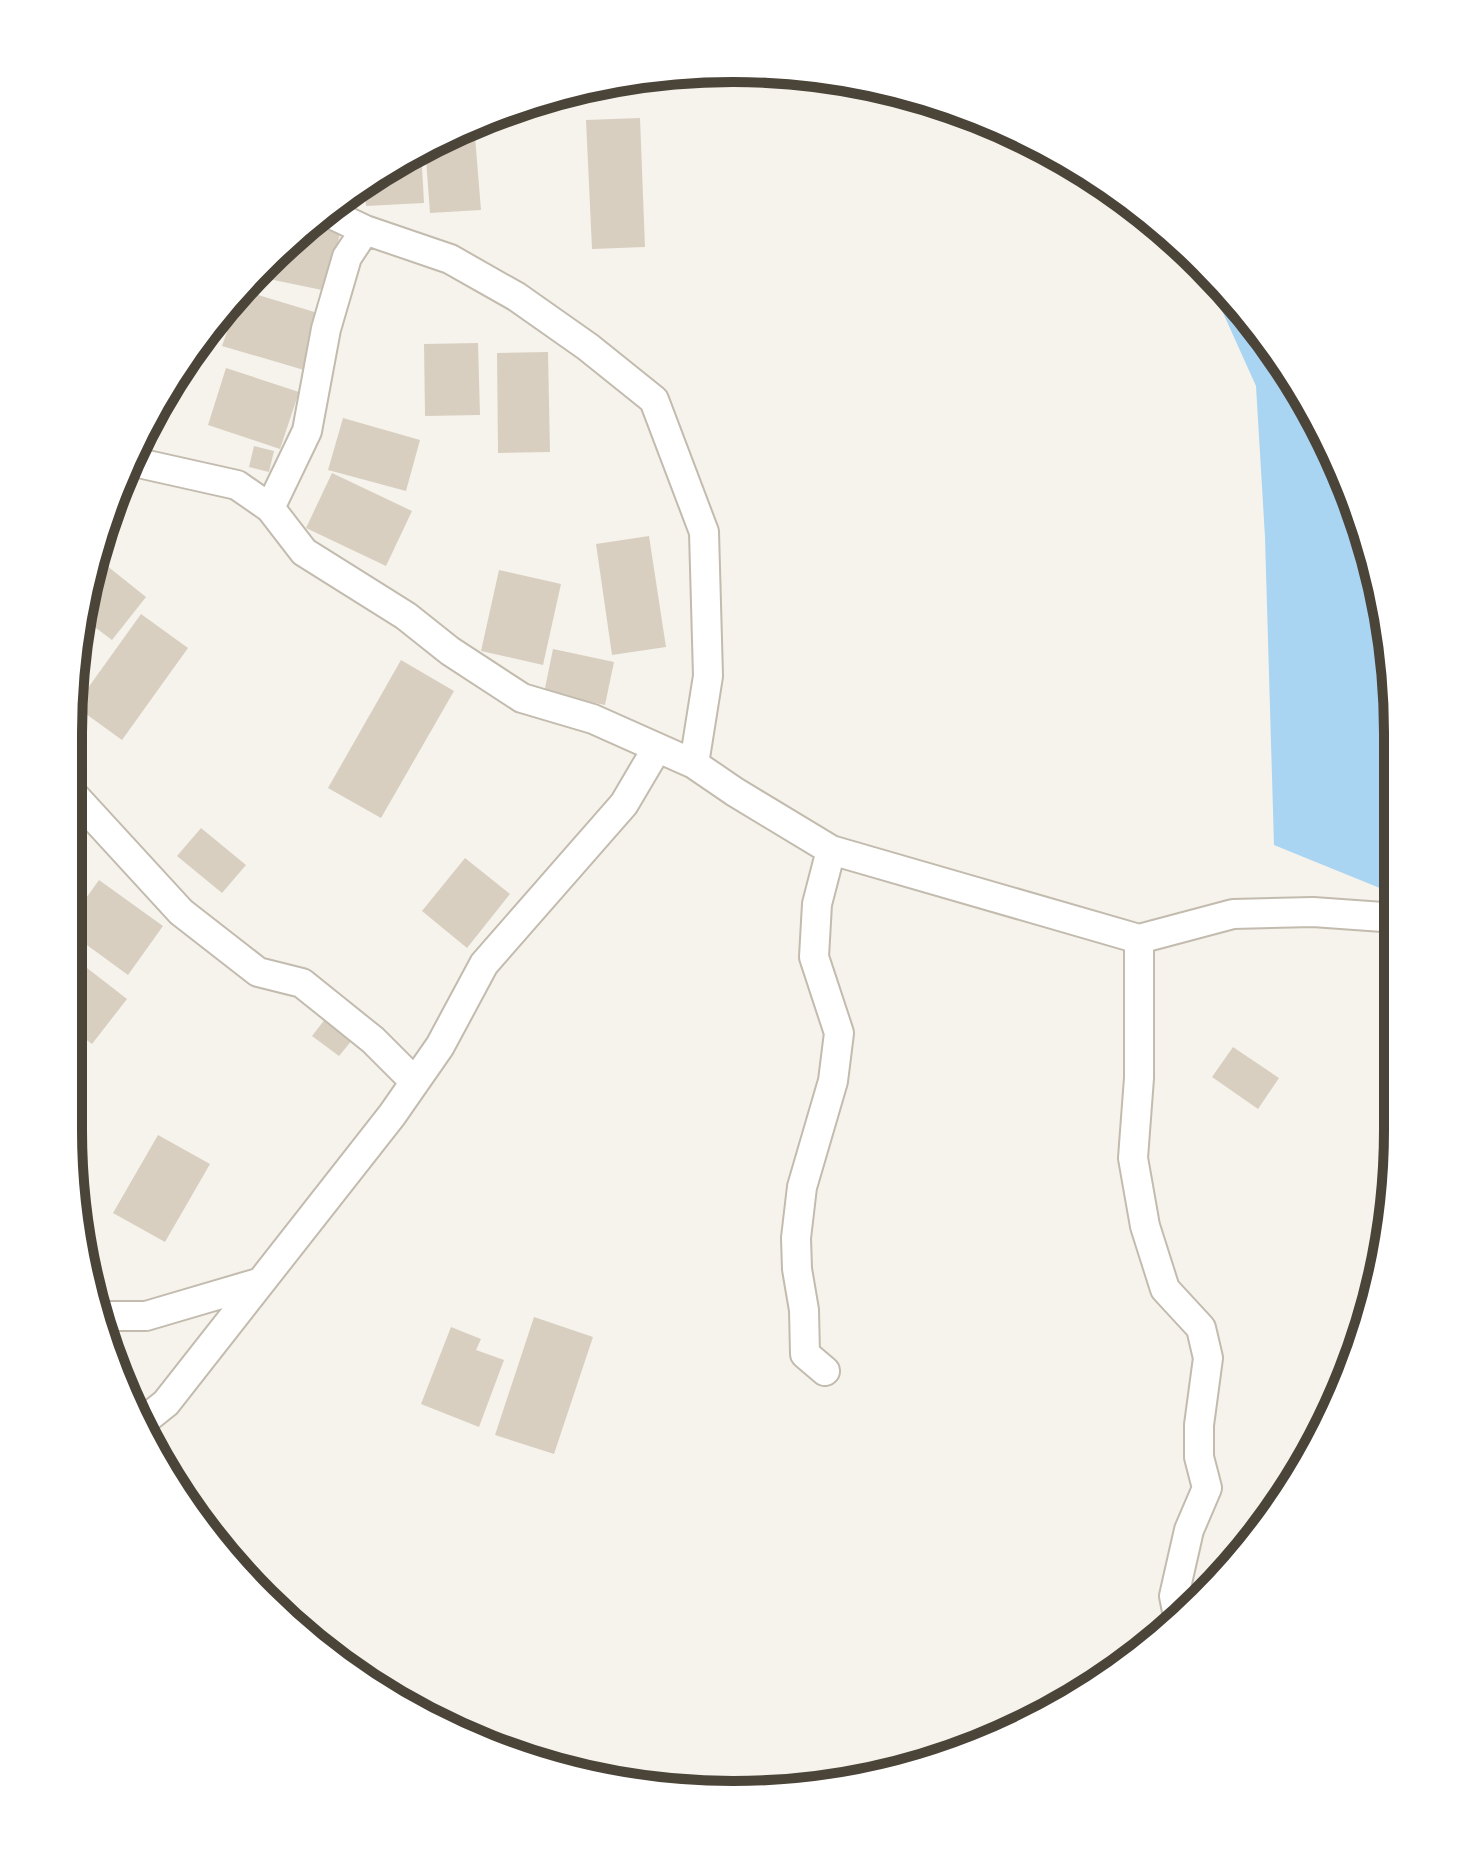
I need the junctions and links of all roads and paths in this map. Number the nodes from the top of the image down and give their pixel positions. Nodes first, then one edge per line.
1 (337, 217) edge
2 (365, 230) junction
3 (141, 464) edge
4 (270, 508) junction
5 (657, 748) junction
6 (694, 764) junction
7 (82, 804) edge
8 (831, 850) junction
9 (1384, 917) edge
10 (1139, 939) junction
11 (415, 1082) junction
12 (258, 1283) junction
13 (110, 1316) edge
14 (825, 1371) dead end
15 (149, 1417) edge
16 (1176, 1606) edge

1 - 2 street
2 - 4 street
2 - 6 street
3 - 4 street
4 - 5 street
5 - 6 street
5 - 11 street
6 - 8 street
7 - 11 street
8 - 10 street
8 - 14 street
9 - 10 street
10 - 16 street
11 - 12 street
12 - 13 street
12 - 15 street

